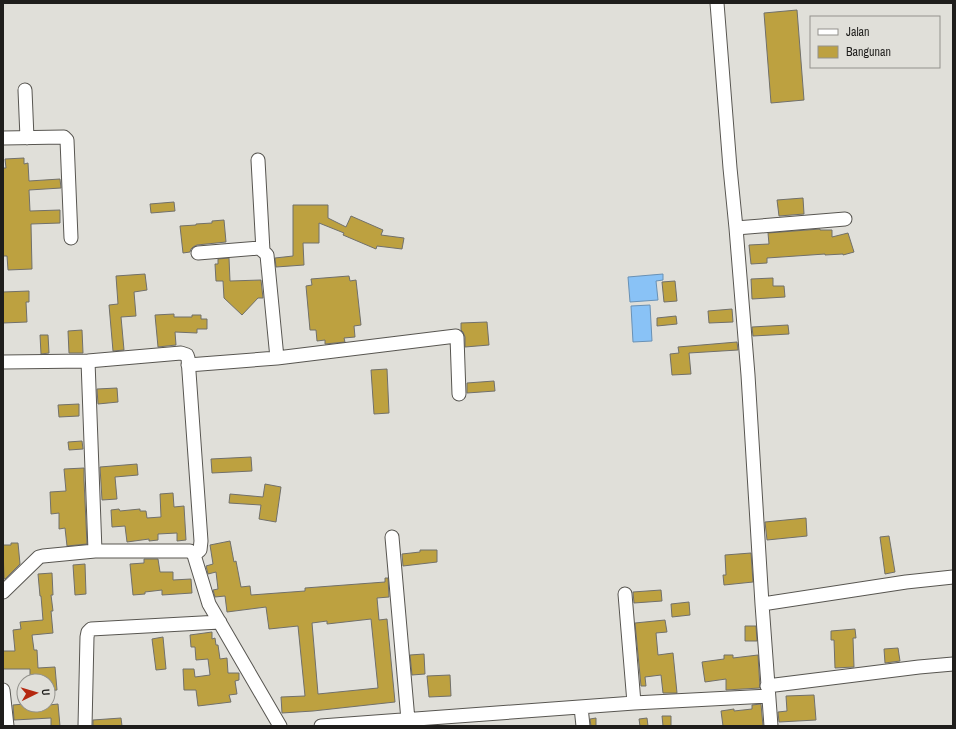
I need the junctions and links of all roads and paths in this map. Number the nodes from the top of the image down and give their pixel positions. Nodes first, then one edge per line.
1 (717, 3) edge
2 (26, 90) dead end
3 (3, 138) edge
4 (27, 138) junction
5 (258, 160) dead end
6 (845, 219) dead end
7 (736, 228) junction
8 (71, 238) dead end
9 (263, 251) junction
10 (198, 253) dead end
11 (277, 358) junction
12 (88, 361) junction
13 (3, 362) edge
14 (188, 365) junction
15 (458, 394) dead end
16 (392, 537) dead end
17 (95, 551) junction
18 (194, 555) junction
19 (953, 577) edge
20 (3, 592) edge
21 (625, 594) dead end
22 (762, 604) junction
23 (220, 622) junction
24 (953, 664) edge
25 (3, 690) edge
26 (768, 691) junction
27 (634, 703) junction
28 (581, 707) junction
29 (408, 720) junction
30 (7, 726) edge
31 (85, 726) edge
32 (280, 726) edge
33 (321, 726) edge
34 (583, 726) edge
35 (771, 726) edge

1 - 7 street
2 - 4 street
3 - 4 street
4 - 8 street
5 - 9 street
6 - 7 street
7 - 22 street
9 - 10 street
9 - 11 street
11 - 14 street
11 - 15 street
12 - 13 street
12 - 14 street
12 - 17 street
14 - 18 street
16 - 29 street
17 - 18 street
17 - 20 street
18 - 23 street
19 - 22 street
21 - 27 street
22 - 26 street
23 - 31 street
23 - 32 street
24 - 26 street
25 - 30 street
26 - 27 street
26 - 35 street
27 - 28 street
28 - 29 street
28 - 34 street
29 - 33 street

